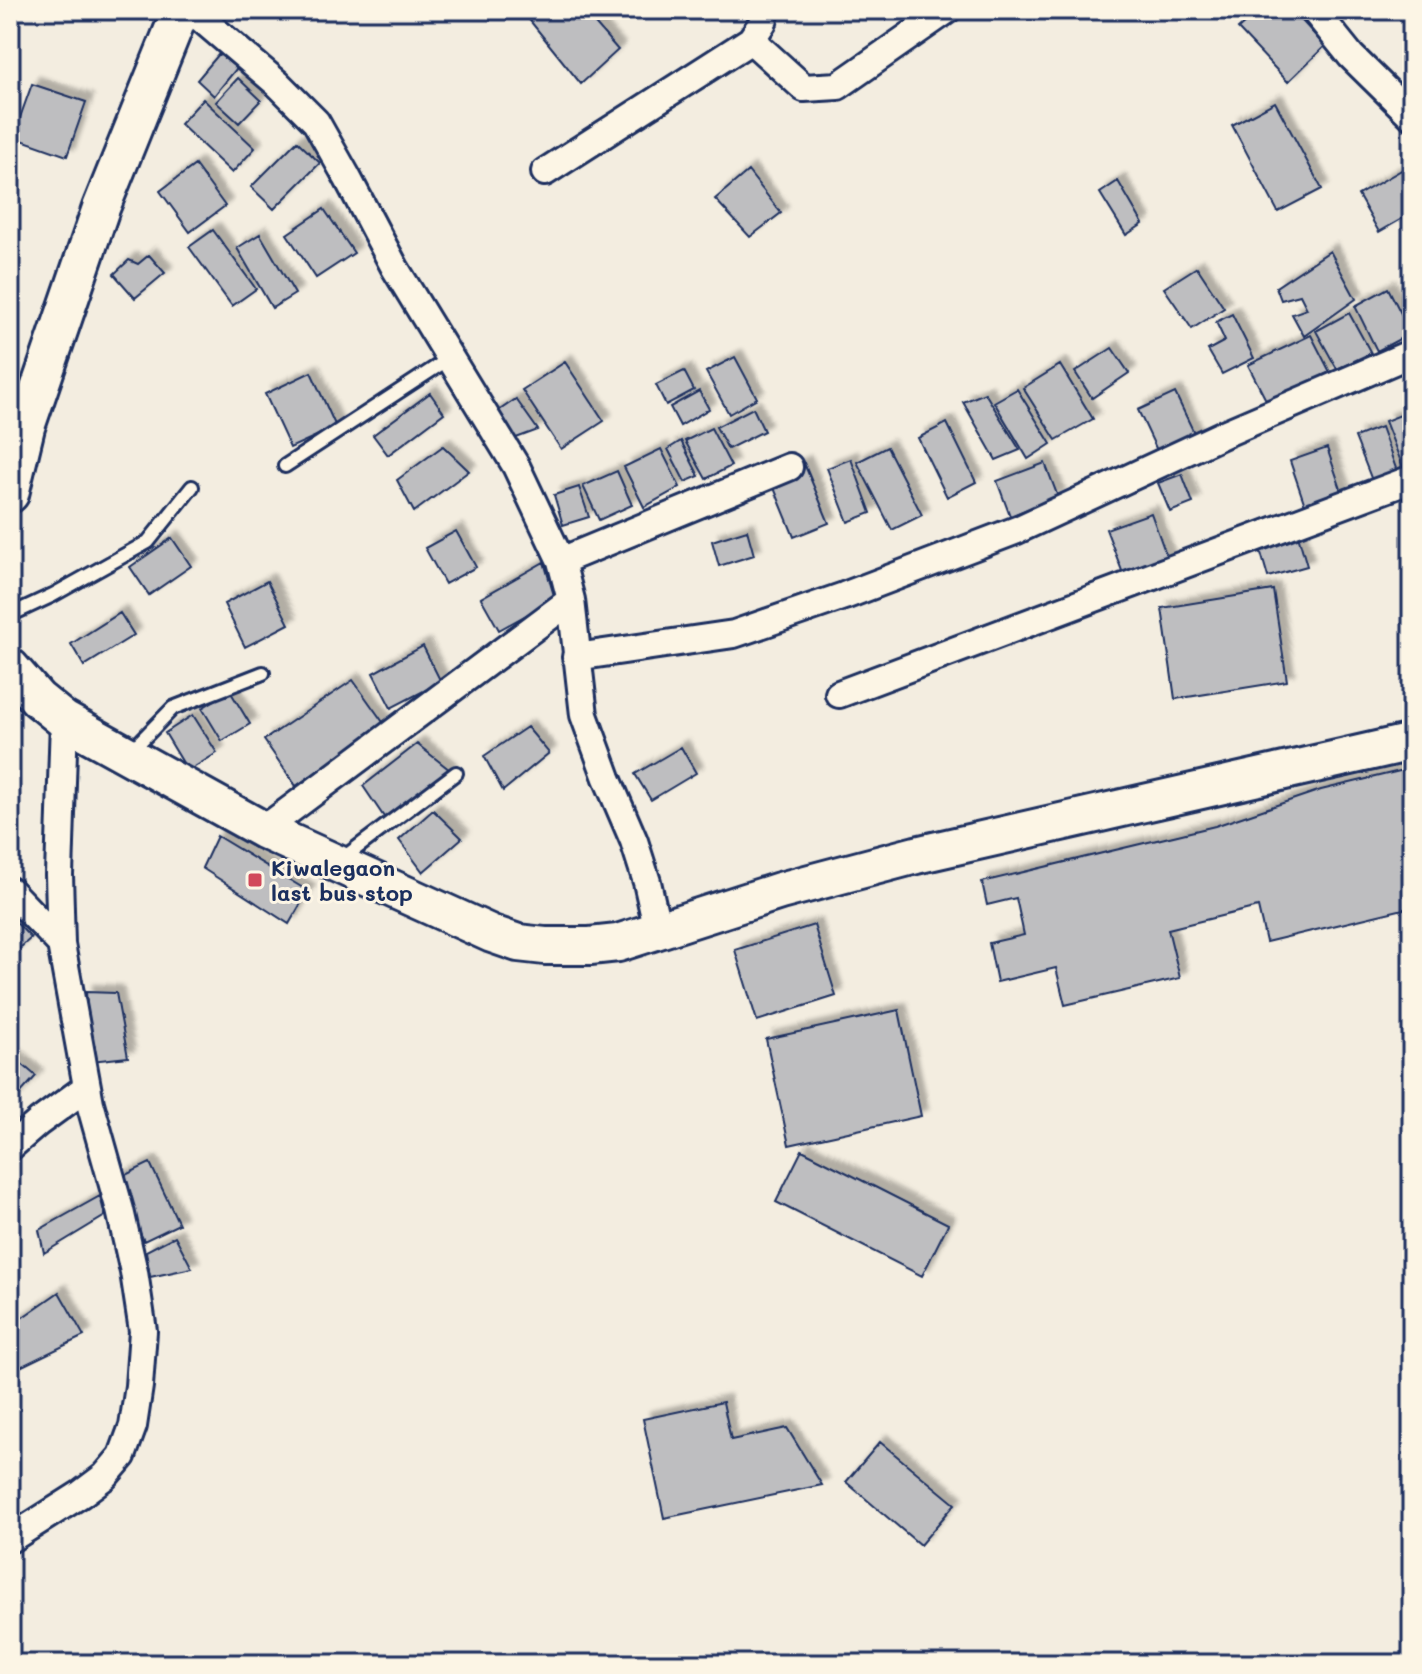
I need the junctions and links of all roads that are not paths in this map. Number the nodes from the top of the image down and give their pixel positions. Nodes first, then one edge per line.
1 (181, 10) edge
2 (191, 10) edge
3 (766, 10) edge
4 (947, 10) edge
5 (1314, 10) edge
6 (751, 40) junction
7 (1412, 116) edge
8 (545, 172) dead end
9 (1412, 353) edge
10 (450, 358) junction
11 (285, 466) dead end
12 (789, 467) dead end
13 (1412, 479) edge
14 (192, 487) dead end
15 (10, 494) edge
16 (561, 561) junction
17 (571, 600) junction
18 (10, 615) edge
19 (576, 657) junction
20 (10, 667) edge
21 (263, 673) dead end
22 (839, 694) dead end
23 (64, 720) junction
24 (1412, 742) edge
25 (127, 755) junction
26 (456, 773) dead end
27 (263, 830) junction
28 (336, 864) junction
29 (10, 891) edge
30 (658, 931) junction
31 (61, 944) junction
32 (87, 1087) junction
33 (10, 1147) edge
34 (10, 1539) edge

1 - 15 main road
2 - 10 street
3 - 6 street
4 - 6 street
5 - 7 street
6 - 8 street
9 - 19 street
10 - 11 lane
10 - 16 street
12 - 16 street
13 - 22 street
14 - 18 lane
16 - 17 street
17 - 19 street
17 - 27 street
19 - 30 street
20 - 23 main road
21 - 25 lane
23 - 25 main road
23 - 31 street
24 - 30 main road
25 - 27 main road
26 - 28 lane
27 - 28 main road
28 - 30 main road
29 - 31 street
31 - 32 street
32 - 33 street
32 - 34 street

